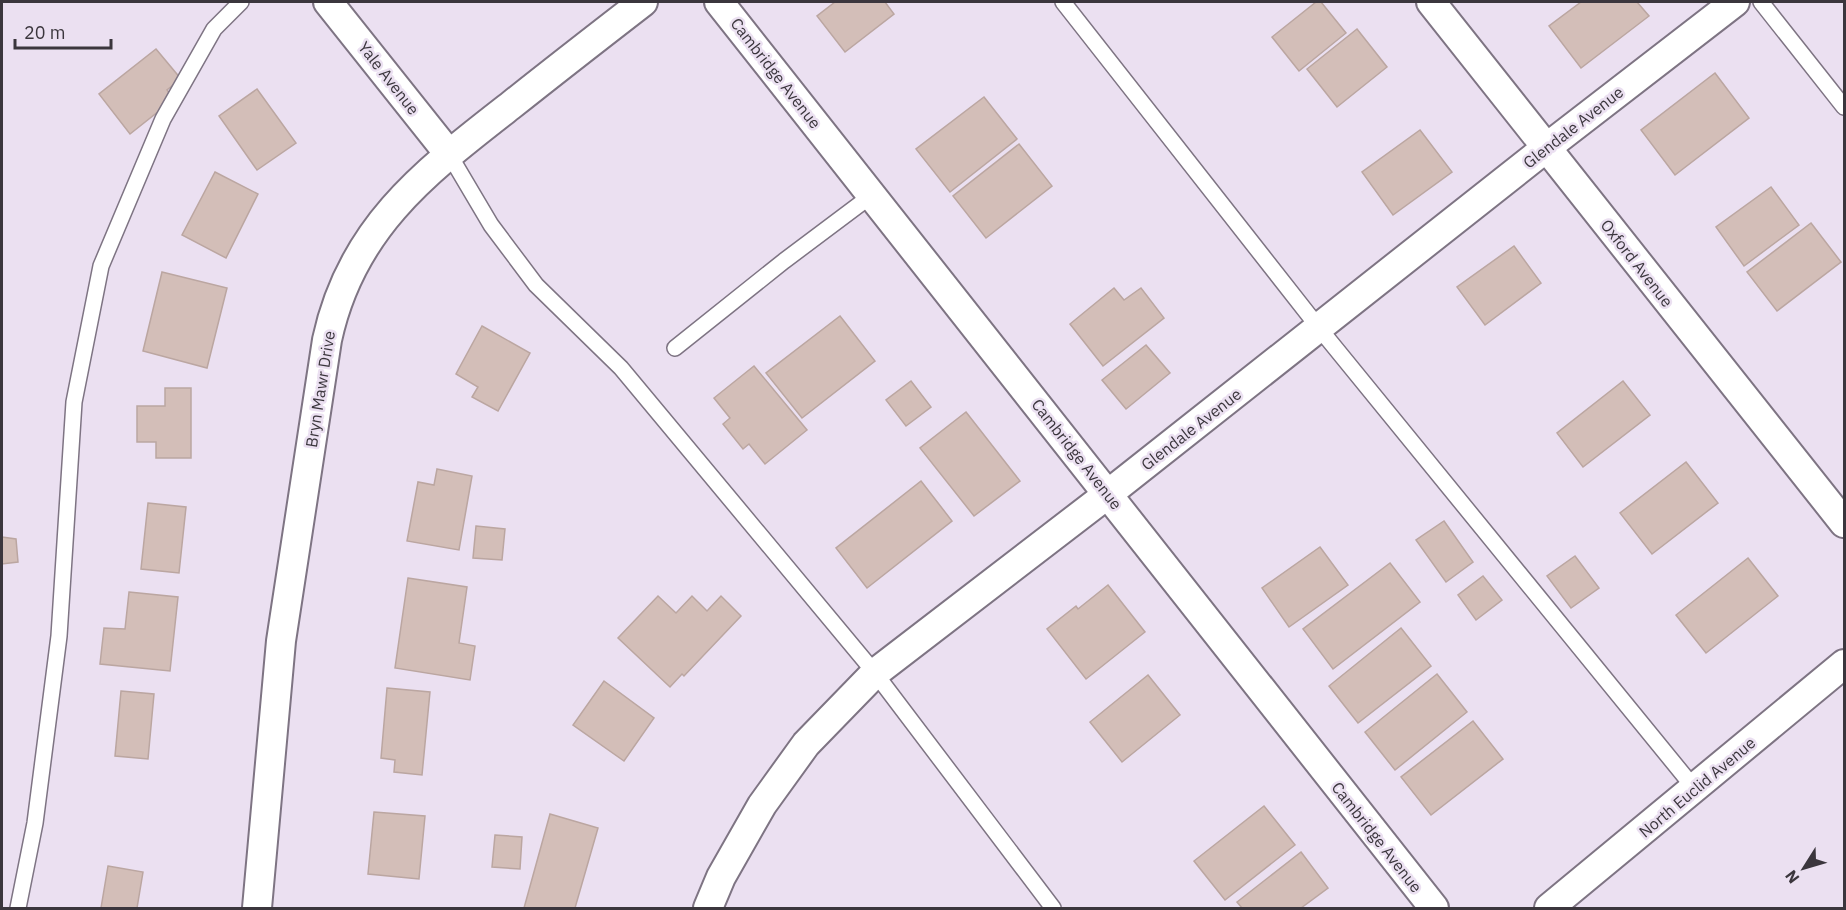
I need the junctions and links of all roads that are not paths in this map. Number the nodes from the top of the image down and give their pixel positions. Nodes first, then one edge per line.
1 (241, 2) edge
2 (328, 2) edge
3 (643, 2) edge
4 (719, 2) edge
5 (1063, 2) edge
6 (1431, 2) edge
7 (1735, 2) edge
8 (1761, 2) edge
9 (1845, 107) edge
10 (1546, 148) junction
11 (449, 154) junction
12 (872, 195) junction
13 (1319, 328) junction
14 (675, 348) dead end
15 (1108, 494) junction
16 (1845, 524) edge
17 (1845, 664) edge
18 (875, 673) junction
19 (1695, 789) junction
20 (18, 909) edge
21 (257, 909) edge
22 (708, 909) edge
23 (1053, 909) edge
24 (1434, 909) edge
25 (1549, 909) edge

1 - 20 lane
2 - 11 street, Yale Avenue
3 - 11 street, Bryn Mawr Drive
4 - 12 street, Cambridge Avenue
5 - 13 lane
6 - 10 street, Oxford Avenue
7 - 10 street, Glendale Avenue
8 - 9 lane
10 - 13 street, Glendale Avenue
10 - 16 street, Oxford Avenue
11 - 18 lane
11 - 21 street, Bryn Mawr Drive
12 - 14 lane
12 - 15 street, Cambridge Avenue
13 - 15 street, Glendale Avenue
13 - 19 lane
15 - 18 street, Glendale Avenue
15 - 24 street, Cambridge Avenue
17 - 19 street, North Euclid Avenue
18 - 22 street, Glendale Avenue
18 - 23 lane
19 - 25 street, North Euclid Avenue

